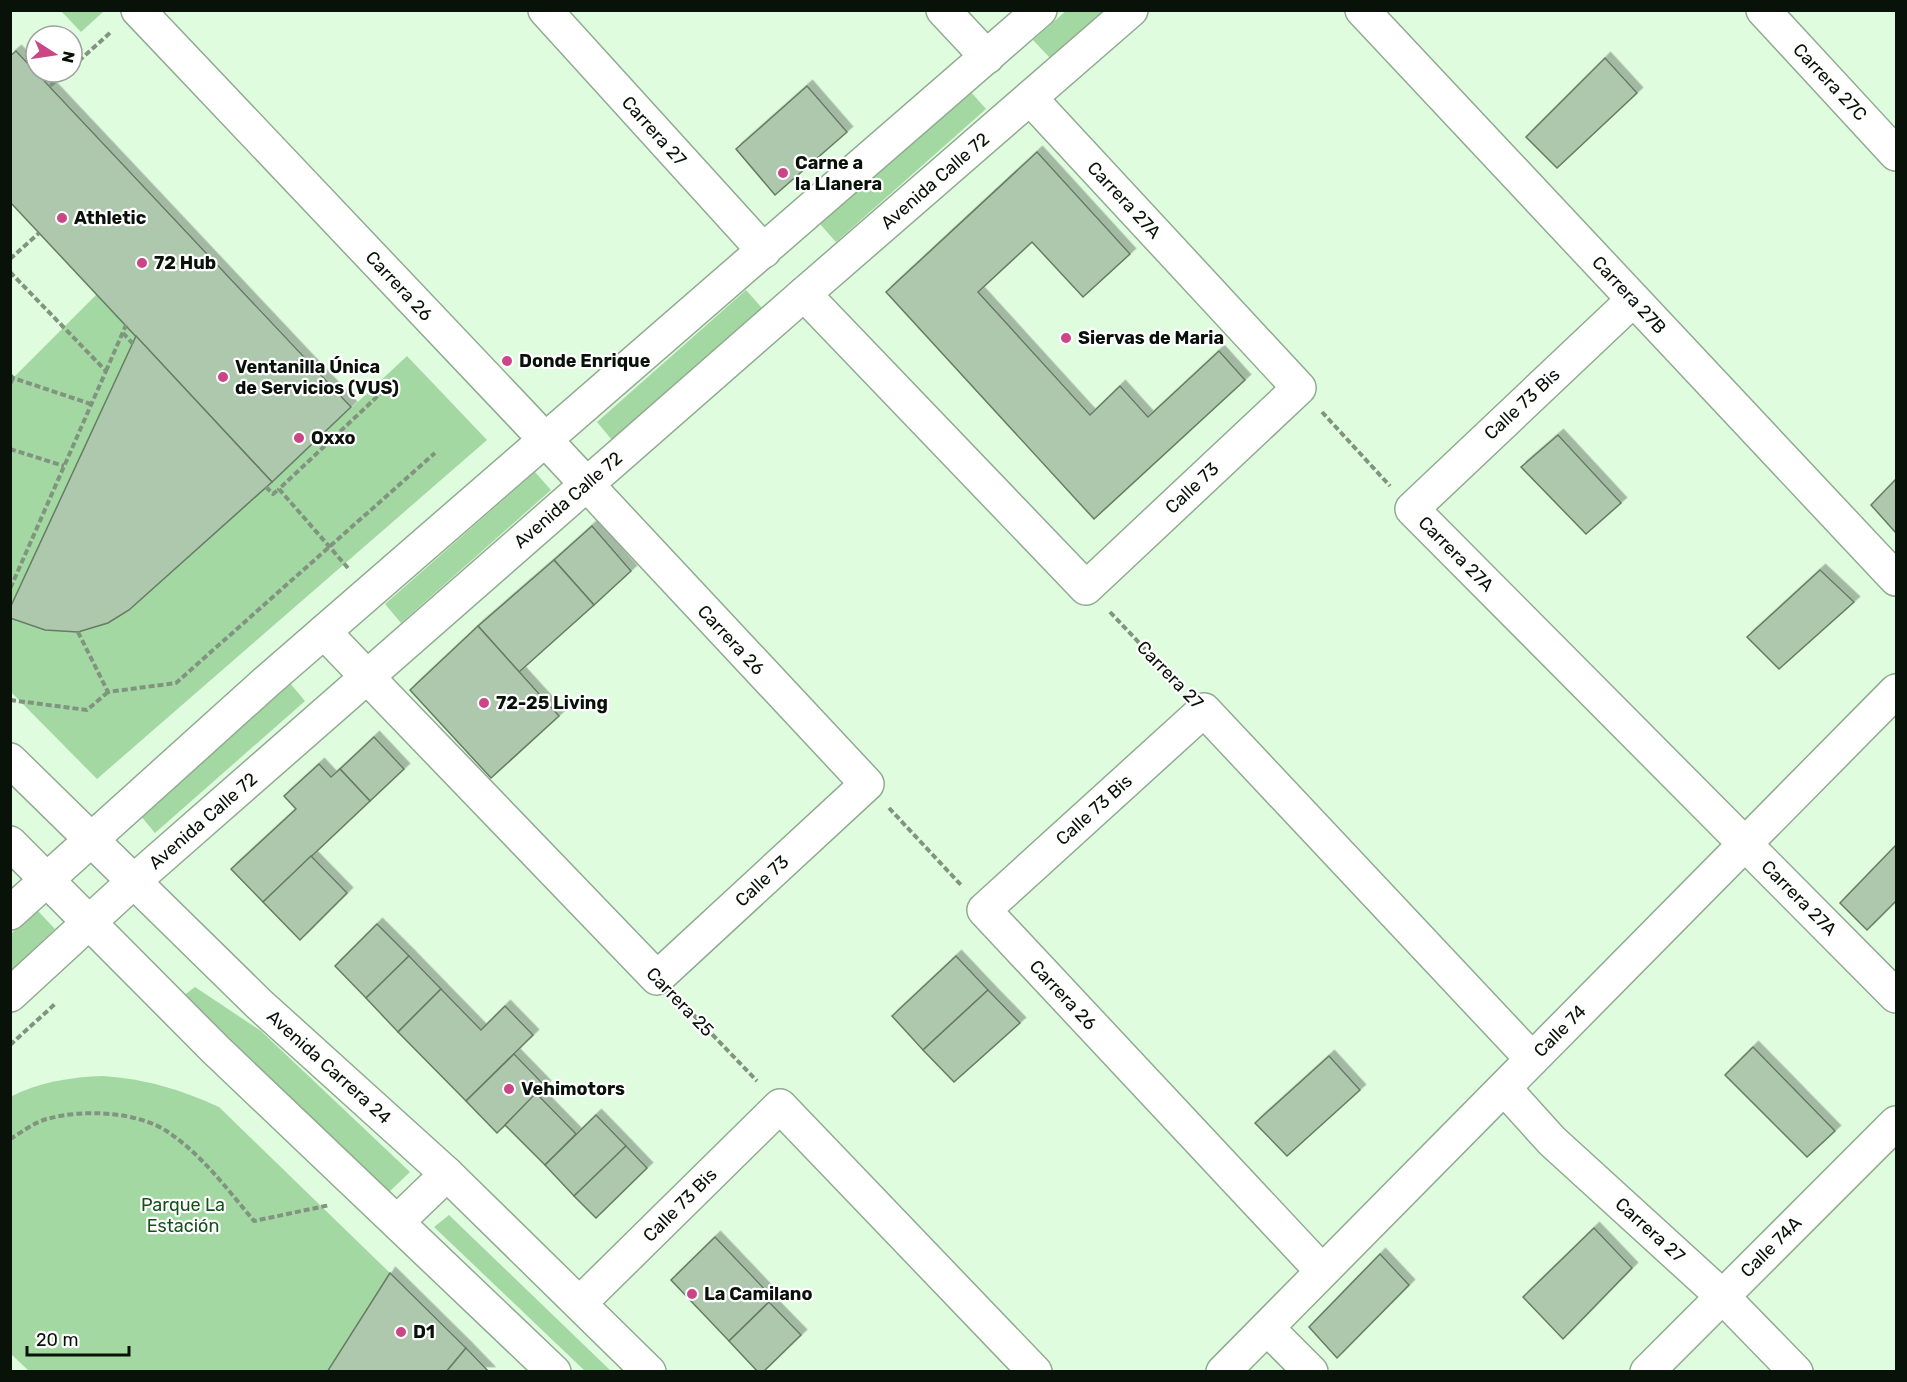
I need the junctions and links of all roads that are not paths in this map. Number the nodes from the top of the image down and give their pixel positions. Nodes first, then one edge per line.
1 (545, 10) edge
2 (943, 10) edge
3 (1040, 10) edge
4 (1131, 10) edge
5 (1362, 10) edge
6 (1763, 10) edge
7 (126, 20) edge
8 (987, 57) junction
9 (1030, 98) junction
10 (1896, 154) edge
11 (764, 251) junction
12 (804, 294) junction
13 (1633, 300) junction
14 (1299, 388) joint
15 (545, 440) junction
16 (586, 485) junction
17 (1412, 509) joint
18 (1896, 579) edge
19 (324, 632) junction
20 (368, 676) junction
21 (1896, 690) edge
22 (1204, 710) joint
23 (10, 760) edge
24 (867, 784) joint
25 (91, 839) junction
26 (10, 843) edge
27 (1745, 844) junction
28 (46, 879) junction
29 (134, 881) junction
30 (984, 910) joint
31 (10, 913) edge
32 (89, 921) junction
33 (657, 978) joint
34 (10, 995) edge
35 (1896, 996) edge
36 (1532, 1059) junction
37 (1504, 1088) junction
38 (1896, 1123) edge
39 (447, 1174) junction
40 (398, 1221) junction
41 (1322, 1271) junction
42 (1722, 1296) junction
43 (580, 1303) junction
44 (1267, 1328) junction
45 (554, 1371) edge
46 (650, 1371) edge
47 (1035, 1371) edge
48 (1223, 1371) edge
49 (1311, 1371) edge
50 (1647, 1371) edge
51 (1796, 1371) edge

1 - 11 street, Carrera 27
2 - 8 street
3 - 8 street
4 - 9 street, Avenida Calle 72
5 - 13 street, Carrera 27B
6 - 10 street, Carrera 27C
7 - 15 street, Carrera 26
8 - 11 street
9 - 12 street, Avenida Calle 72
9 - 14 street, Carrera 27A
11 - 15 street
12 - 14 street, Calle 73
12 - 16 street, Avenida Calle 72
13 - 17 street, Calle 73 Bis
13 - 18 street, Carrera 27B
15 - 16 street, Carrera 26
15 - 19 street
16 - 20 street, Avenida Calle 72
16 - 24 street, Carrera 26
17 - 27 street, Carrera 27A
19 - 20 street, Carrera 25
19 - 25 street
20 - 29 street, Avenida Calle 72
20 - 33 street, Carrera 25
21 - 27 street, Calle 74
22 - 30 street, Calle 73 Bis
22 - 36 street, Carrera 27
23 - 25 street, Avenida Carrera 24
24 - 33 street, Calle 73
25 - 28 street
25 - 29 street, Avenida Carrera 24
26 - 28 street
27 - 35 street, Carrera 27A
27 - 36 street, Calle 74
28 - 31 street
28 - 32 street
29 - 32 street, Avenida Calle 72
29 - 39 street, Avenida Carrera 24
30 - 41 street, Carrera 26
32 - 34 street, Avenida Calle 72
32 - 40 street
36 - 37 street, Calle 74
37 - 41 street, Calle 74
37 - 42 street, Carrera 27
38 - 42 street, Calle 74A
39 - 40 street
39 - 43 street, Avenida Carrera 24
40 - 45 street
41 - 44 street, Calle 74
42 - 50 street, Calle 74A
42 - 51 street, Carrera 27
43 - 46 street, Avenida Carrera 24
43 - 47 street, Calle 73 Bis
44 - 48 street, Calle 74
44 - 49 street

